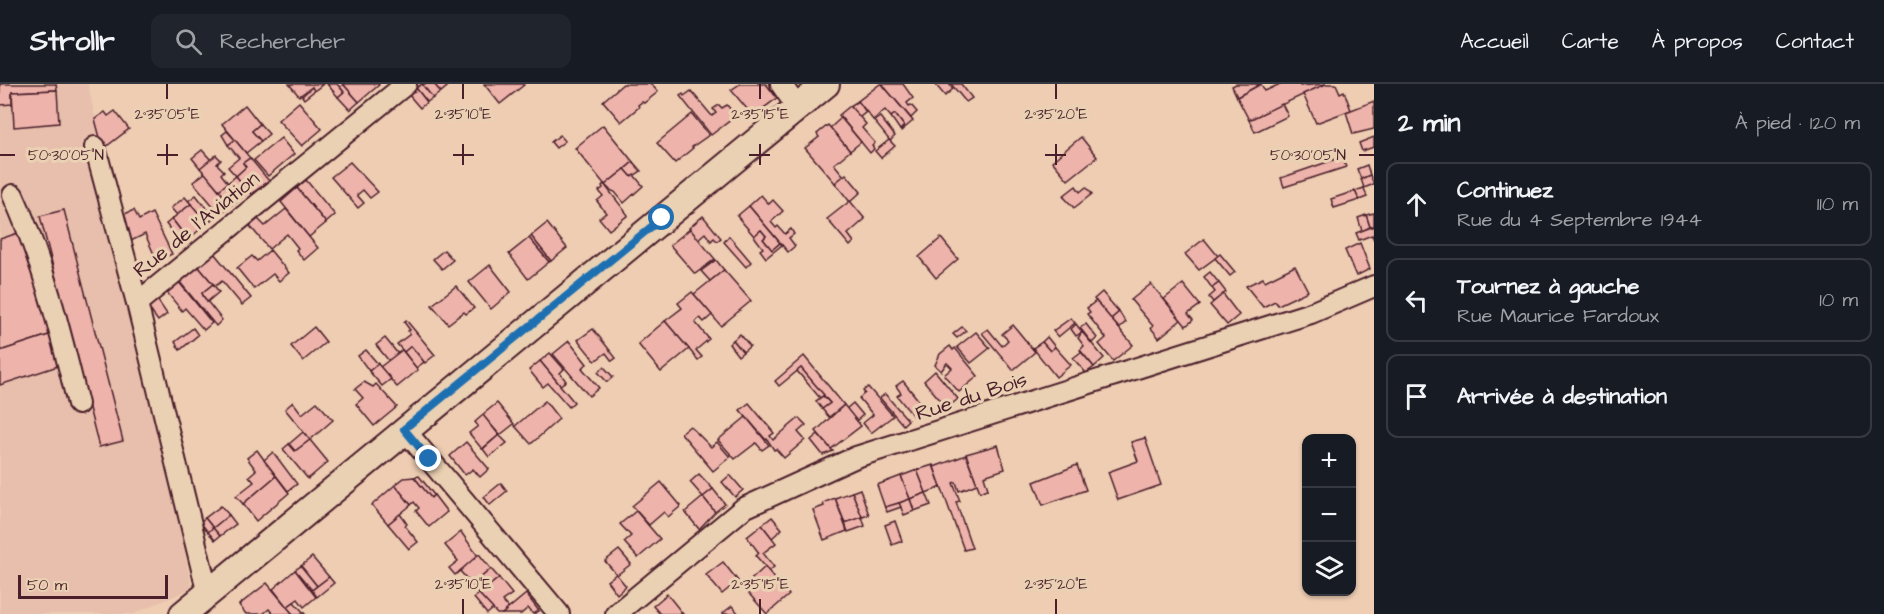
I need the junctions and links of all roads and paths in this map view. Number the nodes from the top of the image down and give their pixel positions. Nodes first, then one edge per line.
1 (406, 84) edge
2 (781, 84) edge
3 (826, 84) edge
4 (797, 107) junction
5 (95, 147) dead end
6 (13, 195) dead end
7 (1374, 286) edge
8 (136, 303) junction
9 (78, 404) dead end
10 (404, 429) junction
11 (208, 594) junction
12 (183, 614) edge
13 (559, 614) edge
14 (616, 614) edge

1 - 8 street, Rue de l'Aviation
2 - 4 street
3 - 4 main road
4 - 10 main road
5 - 8 street
6 - 9 street
7 - 14 street, Rue du Bois
8 - 11 street, Rue de l'Aviation
10 - 11 main road
10 - 13 street
11 - 12 main road

